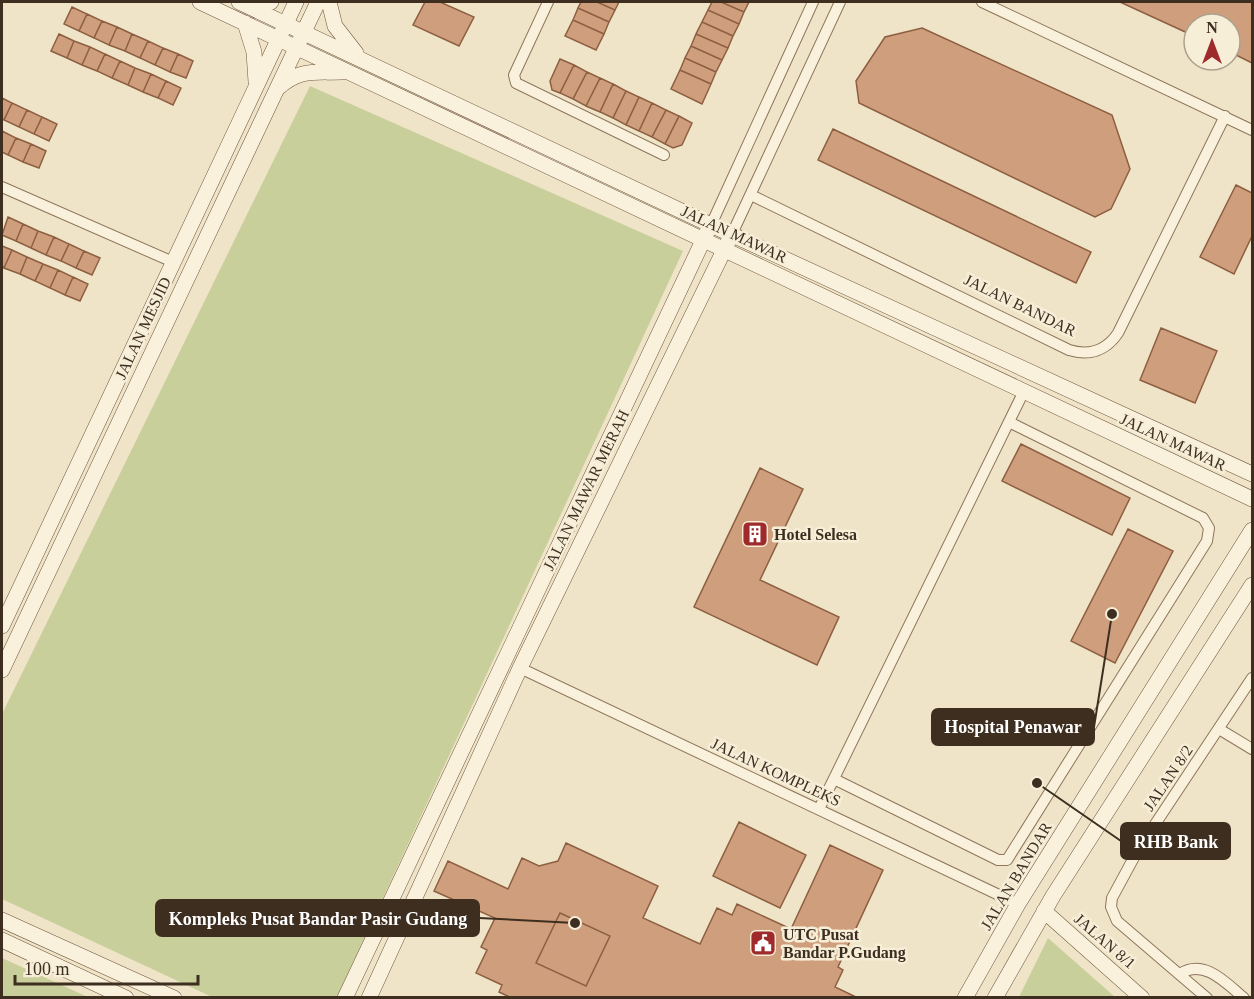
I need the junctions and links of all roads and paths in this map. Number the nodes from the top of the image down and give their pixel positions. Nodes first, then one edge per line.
1 (200, 2) edge
2 (239, 2) edge
3 (246, 2) edge
4 (271, 2) edge
5 (296, 2) edge
6 (318, 2) edge
7 (329, 2) edge
8 (548, 2) edge
9 (813, 2) edge
10 (840, 2) edge
11 (982, 2) edge
12 (245, 23) junction
13 (286, 23) junction
14 (304, 32) junction
15 (278, 39) junction
16 (296, 47) junction
17 (362, 59) junction
18 (348, 72) junction
19 (257, 84) junction
20 (269, 104) junction
21 (1225, 116) junction
22 (1252, 130) edge
23 (664, 155) dead end
24 (2, 187) edge
25 (751, 195) junction
26 (711, 225) junction
27 (732, 234) junction
28 (703, 239) junction
29 (725, 249) junction
30 (173, 262) junction
31 (1024, 391) junction
32 (1009, 422) junction
33 (1252, 474) edge
34 (1252, 499) edge
35 (1252, 530) edge
36 (1252, 585) edge
37 (2, 626) edge
38 (520, 668) junction
39 (2, 670) edge
40 (1252, 678) edge
41 (1219, 729) junction
42 (1252, 749) edge
43 (834, 779) junction
44 (819, 809) junction
45 (1018, 904) junction
46 (1044, 911) junction
47 (2, 920) edge
48 (2, 940) edge
49 (1180, 974) junction
50 (126, 998) edge
51 (174, 998) edge
52 (345, 998) edge
53 (369, 998) edge
54 (965, 998) edge
55 (995, 998) edge
56 (1142, 998) edge
57 (1207, 998) edge
58 (1244, 998) edge

1 - 12 street, JALAN MAWAR
2 - 13 street, JALAN MAWAR
3 - 4 street
5 - 13 street, JALAN MESJID
6 - 14 street, JALAN MESJID
7 - 17 street
8 - 23 street
9 - 26 street, JALAN MAWAR MERAH
10 - 25 street, JALAN MAWAR MERAH
11 - 21 street
12 - 15 street, JALAN MAWAR
12 - 19 street
13 - 14 street, JALAN MAWAR
13 - 15 street, JALAN MESJID
14 - 16 street, JALAN MESJID
14 - 17 street, JALAN MAWAR
15 - 16 street, JALAN MAWAR
15 - 19 street, JALAN MESJID
16 - 18 street, JALAN MAWAR
16 - 20 street, JALAN MESJID
17 - 26 street, JALAN MAWAR
18 - 20 street
18 - 28 street, JALAN MAWAR
19 - 30 street, JALAN MESJID
20 - 39 street, JALAN MESJID
21 - 22 street
21 - 25 street, JALAN BANDAR
24 - 30 street
25 - 27 street, JALAN MAWAR MERAH
26 - 27 street, JALAN MAWAR
26 - 28 street, JALAN MAWAR MERAH
27 - 29 street, JALAN MAWAR MERAH
27 - 33 street, JALAN MAWAR
28 - 29 street, JALAN MAWAR
28 - 52 street, JALAN MAWAR MERAH
29 - 31 street, JALAN MAWAR
29 - 38 street, JALAN MAWAR MERAH
30 - 37 street, JALAN MESJID
31 - 32 street
31 - 34 street, JALAN MAWAR
32 - 43 street
32 - 43 street
35 - 45 street, JALAN BANDAR
36 - 46 street
38 - 44 street, JALAN KOMPLEKS
38 - 53 street, JALAN MAWAR MERAH
40 - 41 street, JALAN 8/2
41 - 42 street
41 - 49 street, JALAN 8/2
43 - 44 street
44 - 45 street, JALAN KOMPLEKS
45 - 54 street, JALAN BANDAR
46 - 55 street
46 - 56 street, JALAN 8/1
47 - 51 street
48 - 50 street
49 - 57 street, JALAN 8/2
49 - 58 street

